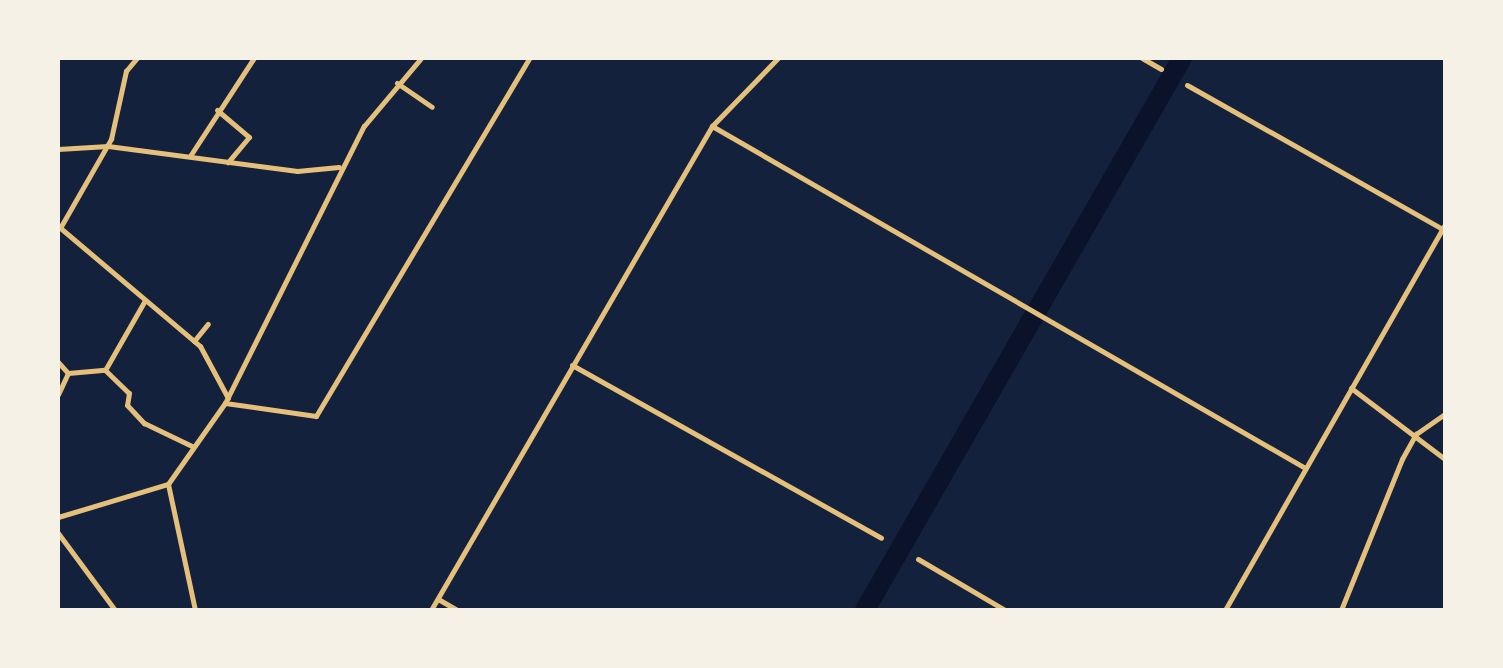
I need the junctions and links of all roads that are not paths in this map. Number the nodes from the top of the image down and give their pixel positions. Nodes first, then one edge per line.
1 (137, 58) edge
2 (254, 58) edge
3 (421, 58) edge
4 (529, 58) edge
5 (778, 58) edge
6 (1142, 58) edge
7 (1161, 69) dead end
8 (397, 83) junction
9 (1187, 85) dead end
10 (432, 107) dead end
11 (217, 110) junction
12 (712, 126) junction
13 (108, 146) junction
14 (58, 149) edge
15 (190, 156) junction
16 (228, 162) junction
17 (340, 167) junction
18 (59, 227) edge
19 (1444, 228) edge
20 (144, 302) junction
21 (208, 324) dead end
22 (194, 341) junction
23 (58, 362) edge
24 (572, 365) junction
25 (105, 370) junction
26 (68, 373) junction
27 (1351, 388) junction
28 (58, 394) edge
29 (227, 401) junction
30 (1445, 414) edge
31 (1416, 434) junction
32 (192, 446) junction
33 (1445, 459) edge
34 (1305, 468) junction
35 (168, 484) junction
36 (58, 517) edge
37 (58, 533) edge
38 (881, 538) dead end
39 (918, 559) dead end
40 (438, 599) junction
41 (1344, 608) edge
42 (115, 610) edge
43 (195, 610) edge
44 (431, 610) edge
45 (457, 610) edge
46 (1005, 610) edge
47 (1225, 610) edge

1 - 13 street
2 - 11 street
3 - 8 street
4 - 29 street
5 - 12 street
6 - 7 street
8 - 10 street
8 - 17 street
9 - 19 street
11 - 15 street
11 - 16 street
12 - 24 street
12 - 34 street
13 - 14 street
13 - 15 street
13 - 18 street
15 - 16 street
16 - 17 street
17 - 29 street
18 - 20 street
19 - 27 street
20 - 22 street
20 - 25 street
21 - 22 street
22 - 29 street
23 - 26 street
24 - 38 street
24 - 40 street
25 - 26 street
25 - 32 street
26 - 28 street
27 - 31 street
27 - 34 street
29 - 32 street
30 - 31 street
31 - 33 street
31 - 41 street
32 - 35 street
34 - 47 street
35 - 36 street
35 - 43 street
37 - 42 street
39 - 46 street
40 - 44 street
40 - 45 street

